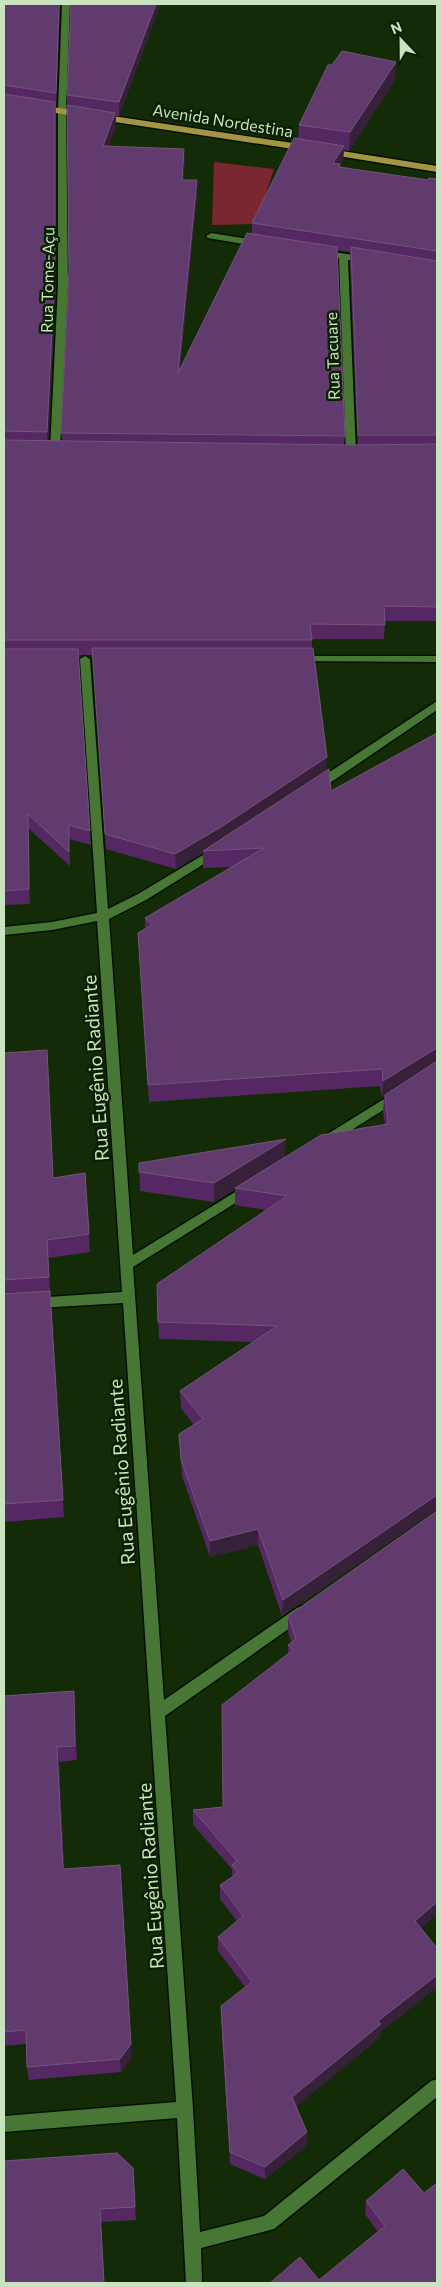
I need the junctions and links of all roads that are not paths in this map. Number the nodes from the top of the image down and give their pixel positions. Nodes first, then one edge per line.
1 (66, 4) edge
2 (25, 106) edge
3 (62, 110) junction
4 (312, 149) edge
5 (322, 150) edge
6 (437, 169) edge
7 (211, 236) dead end
8 (268, 245) edge
9 (315, 252) edge
10 (343, 256) junction
11 (381, 262) edge
12 (56, 450) edge
13 (351, 455) edge
14 (85, 659) dead end
15 (290, 659) edge
16 (437, 659) edge
17 (437, 705) edge
18 (307, 793) edge
19 (226, 847) edge
20 (104, 916) junction
21 (4, 931) edge
22 (404, 1092) edge
23 (311, 1149) edge
24 (261, 1181) edge
25 (126, 1265) junction
26 (128, 1296) junction
27 (4, 1304) edge
28 (317, 1602) edge
29 (156, 1713) junction
30 (437, 2087) edge
31 (185, 2109) junction
32 (4, 2124) edge
33 (192, 2242) junction
34 (194, 2283) edge

1 - 3 street, Rua Tome-Açu
2 - 3 main road, Avenida Nordestina
3 - 4 main road, Avenida Nordestina
3 - 12 street, Rua Tome-Açu
5 - 6 main road
7 - 8 street
9 - 10 street
10 - 11 street
10 - 13 street, Rua Tacuare
14 - 20 street, Rua Eugênio Radiante
15 - 16 street
17 - 18 street
19 - 20 street
20 - 21 street
20 - 25 street, Rua Eugênio Radiante
22 - 23 street
24 - 25 street
25 - 26 street, Rua Eugênio Radiante
26 - 27 street
26 - 29 street, Rua Eugênio Radiante
28 - 29 street
29 - 31 street, Rua Eugênio Radiante
30 - 33 street
31 - 32 street
31 - 33 street, Rua Eugênio Radiante
33 - 34 street, Rua Eugênio Radiante

